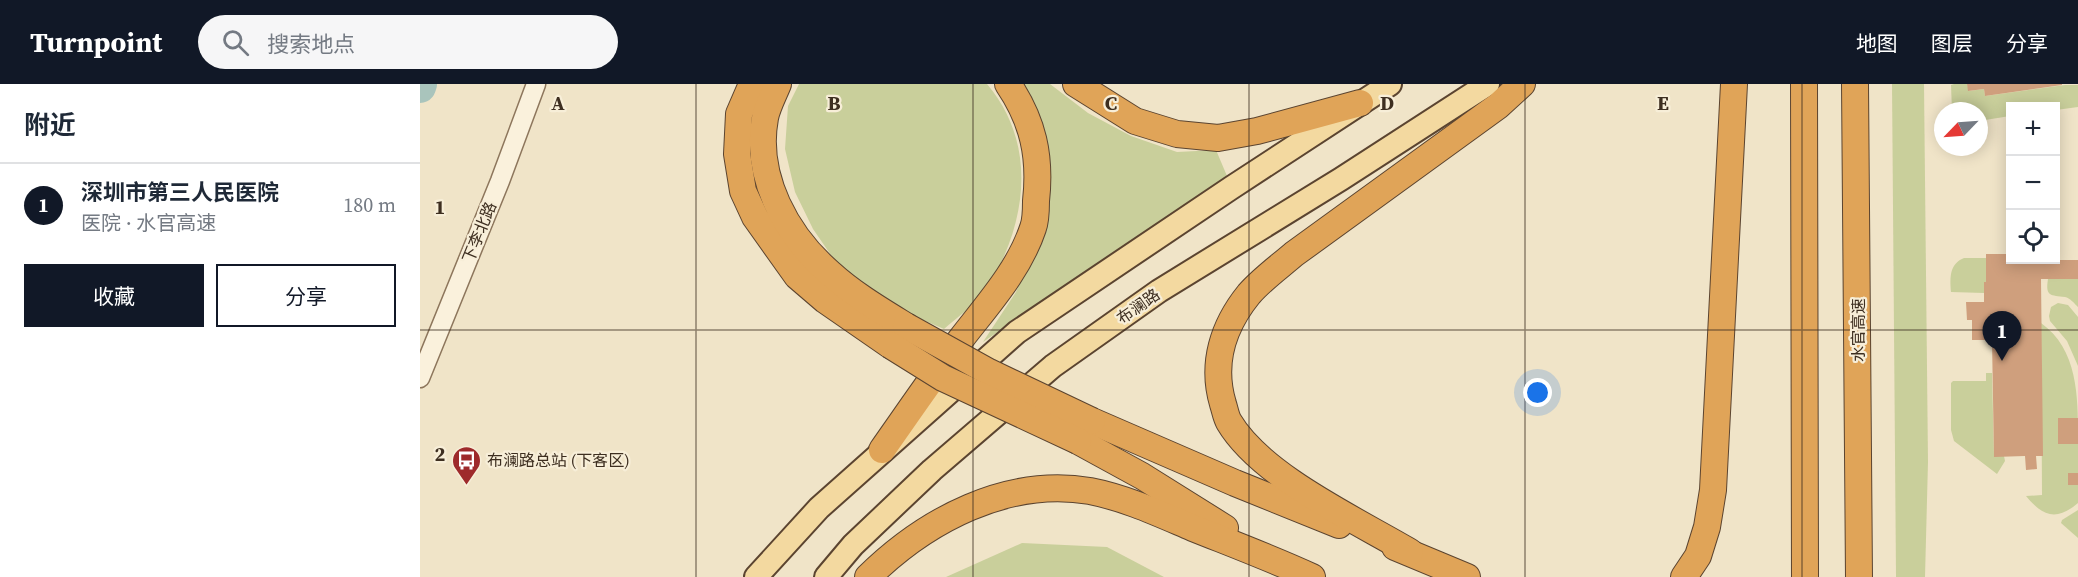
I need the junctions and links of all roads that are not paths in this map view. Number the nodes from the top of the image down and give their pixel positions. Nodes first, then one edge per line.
1 (536, 84) edge
2 (752, 84) edge
3 (778, 84) edge
4 (1008, 84) edge
5 (1076, 84) edge
6 (1488, 84) edge
7 (1522, 84) edge
8 (1734, 84) edge
9 (1804, 84) edge
10 (1855, 84) edge
11 (1377, 91) edge
12 (898, 336) junction
13 (420, 378) edge
14 (1085, 431) junction
15 (882, 450) junction
16 (1410, 552) junction
17 (1281, 562) junction
18 (756, 577) edge
19 (826, 577) edge
20 (868, 577) edge
21 (1312, 577) edge
22 (1467, 577) edge
23 (1684, 577) edge
24 (1805, 577) edge
25 (1859, 577) edge

1 - 13 street, 下李北路
2 - 12 highway
3 - 12 highway
4 - 15 highway
5 - 11 highway
6 - 19 main road, 布澜路
7 - 16 highway
8 - 23 highway
9 - 24 highway
10 - 25 highway, 水官高速
11 - 15 main road
12 - 14 highway, bridge
14 - 16 highway
14 - 17 highway
15 - 18 main road
16 - 22 highway
17 - 20 highway
17 - 21 highway

